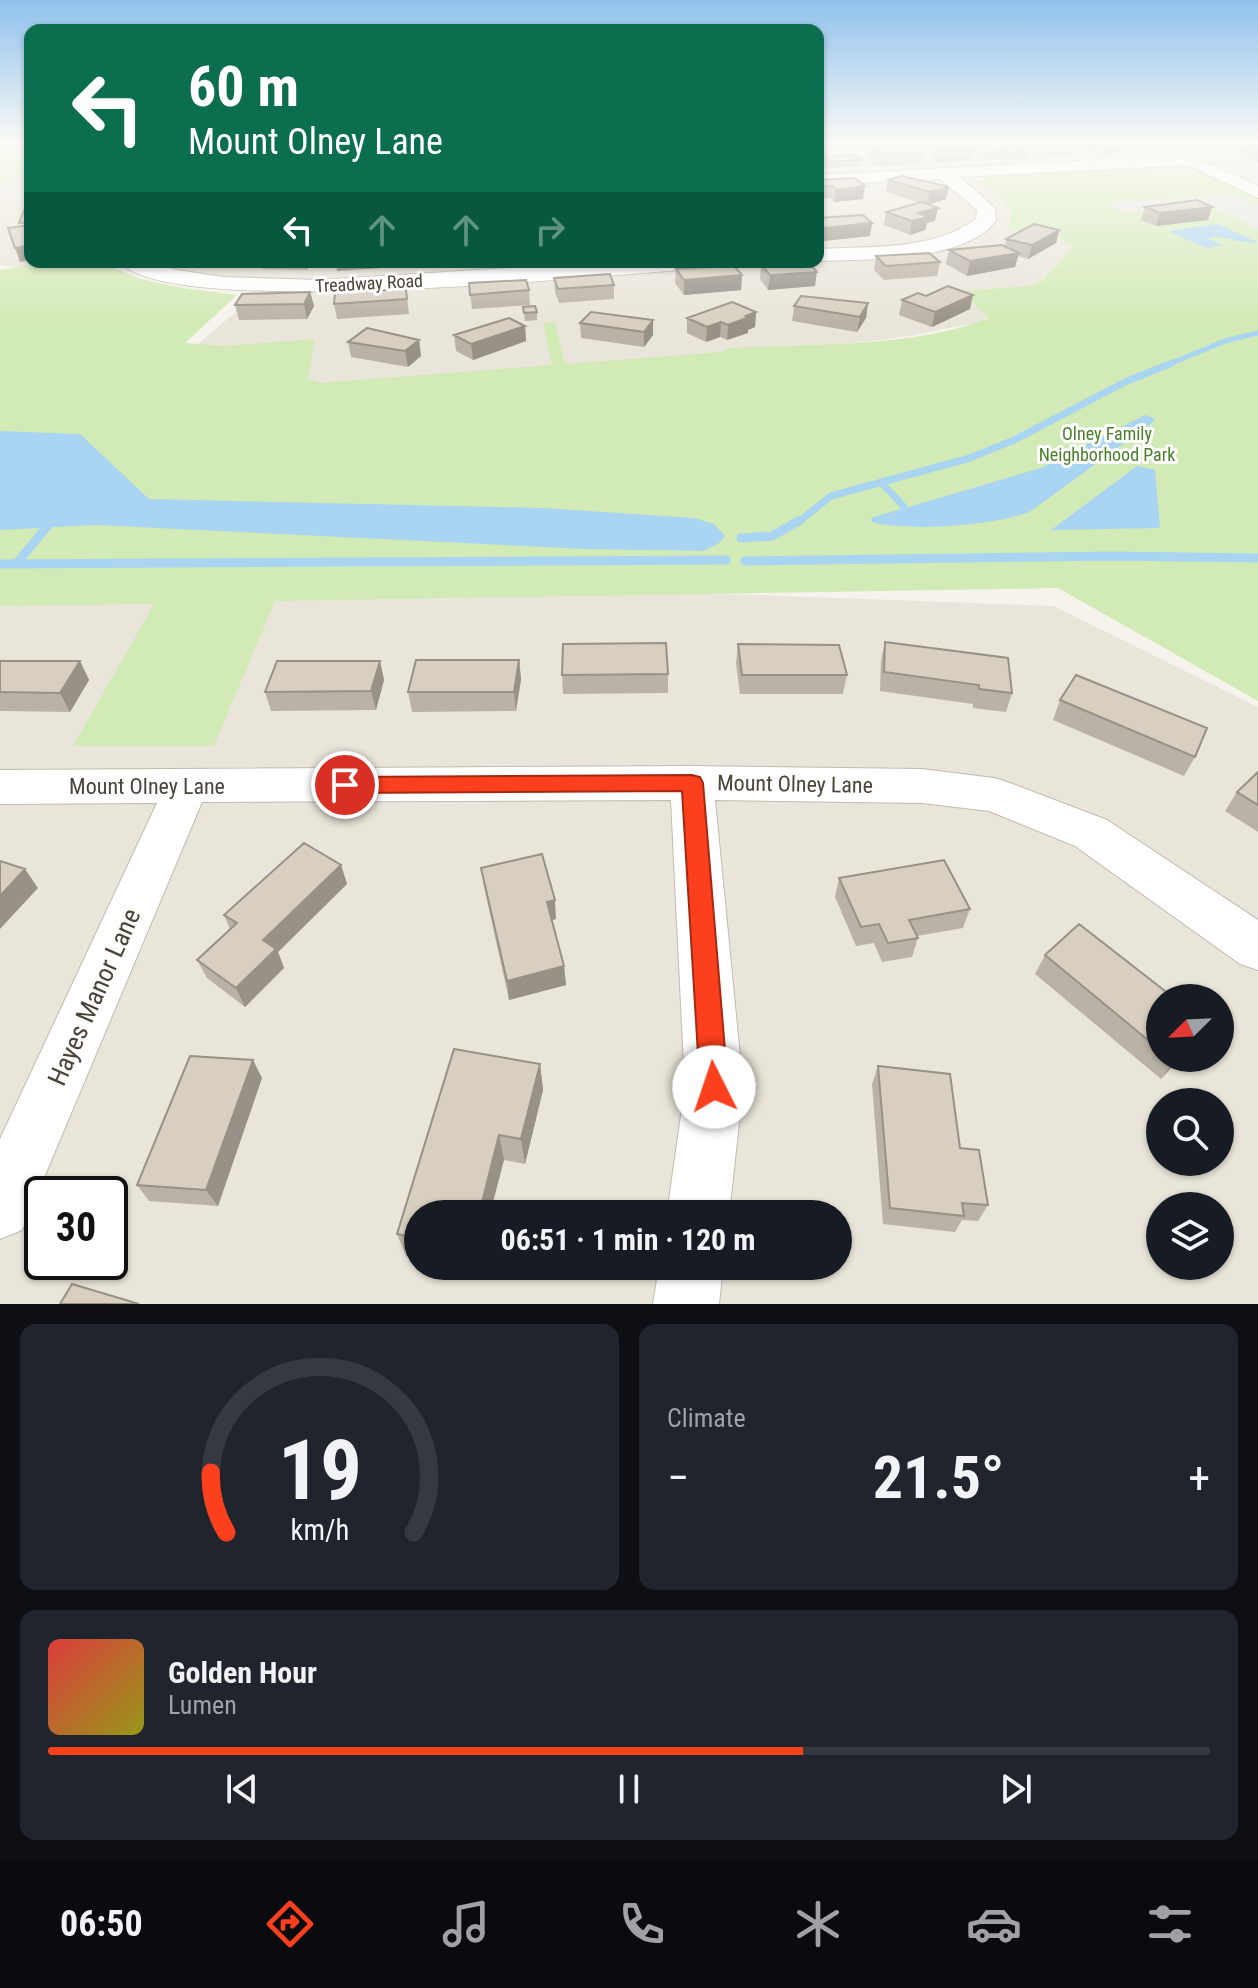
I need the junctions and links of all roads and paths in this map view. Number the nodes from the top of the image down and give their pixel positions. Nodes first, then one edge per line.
1 (980, 203) edge
2 (824, 255) edge
3 (150, 268) edge
4 (613, 268) edge
5 (692, 783) junction
6 (187, 786) junction
7 (0, 787) edge
8 (1258, 948) edge
9 (700, 1200) edge
10 (0, 1208) edge
11 (689, 1280) edge
12 (686, 1304) edge

1 - 2 street
3 - 4 street, Treadway Road
5 - 6 street, Mount Olney Lane
5 - 8 street, Mount Olney Lane
5 - 9 street
6 - 7 street, Mount Olney Lane
6 - 10 street, Hayes Manor Lane
11 - 12 street

